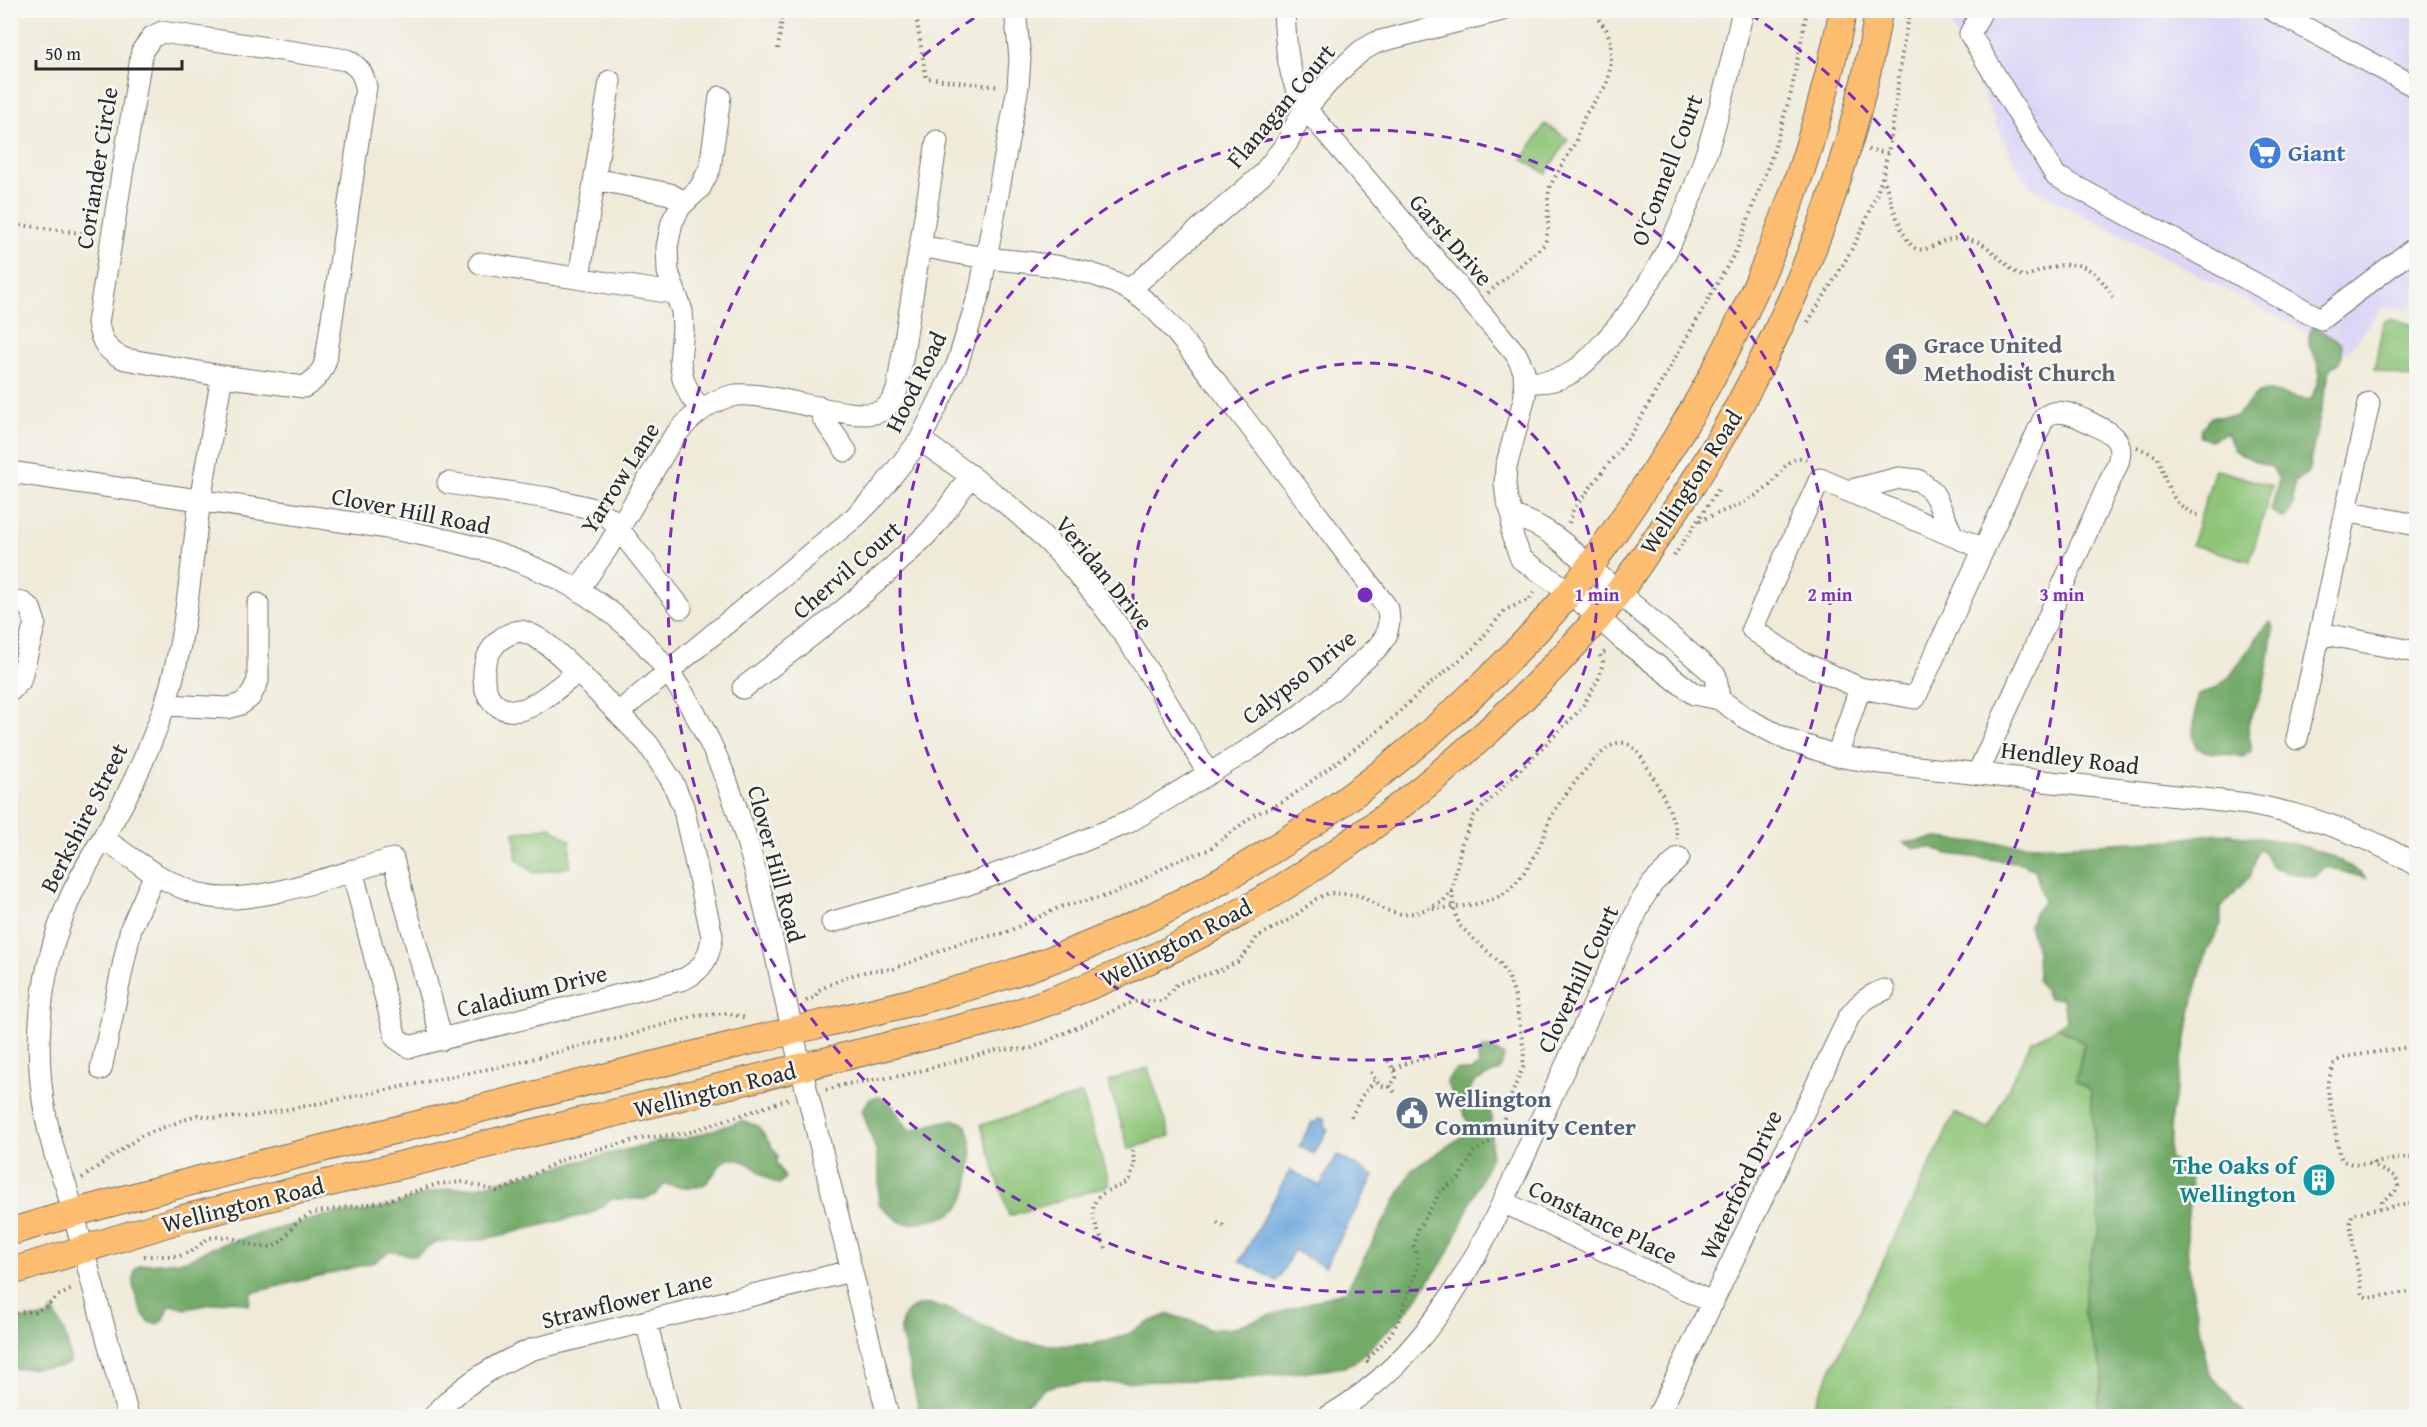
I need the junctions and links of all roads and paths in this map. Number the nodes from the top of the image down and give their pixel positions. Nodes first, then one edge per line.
1 (783, 10) edge
2 (915, 10) edge
3 (1016, 10) edge
4 (1284, 10) edge
5 (1502, 10) edge
6 (1570, 10) edge
7 (1807, 10) edge
8 (1843, 10) edge
9 (1879, 10) edge
10 (1911, 10) edge
11 (1982, 10) edge
12 (2272, 10) edge
13 (1742, 15) dead end
14 (778, 48) dead end
15 (610, 81) dead end
16 (2416, 87) edge
17 (1018, 90) junction
18 (720, 97) dead end
19 (1306, 109) junction
20 (937, 141) dead end
21 (1882, 176) junction
22 (595, 179) junction
23 (684, 202) junction
24 (10, 230) edge
25 (112, 238) junction
26 (920, 246) junction
27 (2416, 248) edge
28 (986, 258) junction
29 (480, 263) dead end
30 (579, 278) junction
31 (1129, 290) junction
32 (673, 292) junction
33 (2114, 297) dead end
34 (1474, 306) junction
35 (1805, 327) dead end
36 (222, 376) junction
37 (1526, 382) junction
38 (2369, 402) dead end
39 (820, 407) junction
40 (701, 410) junction
41 (920, 440) junction
42 (2136, 447) dead end
43 (846, 451) dead end
44 (1806, 459) dead end
45 (10, 472) edge
46 (971, 475) junction
47 (1722, 481) dead end
48 (448, 483) dead end
49 (1848, 491) junction
50 (200, 501) junction
51 (2346, 511) junction
52 (1513, 516) junction
53 (2201, 516) dead end
54 (1699, 521) junction
55 (2416, 525) edge
56 (618, 529) junction
57 (1953, 536) junction
58 (1562, 540) junction
59 (1984, 549) junction
60 (1671, 560) dead end
61 (1589, 567) junction
62 (1543, 573) junction
63 (579, 589) junction
64 (1570, 592) junction
65 (1618, 592) junction
66 (10, 600) edge
67 (258, 604) dead end
68 (681, 608) dead end
69 (1599, 617) junction
70 (2320, 633) junction
71 (1622, 639) junction
72 (2416, 652) edge
73 (578, 672) dead end
74 (668, 673) junction
75 (743, 688) dead end
76 (1860, 688) junction
77 (10, 691) edge
78 (1719, 699) junction
79 (165, 705) junction
80 (618, 712) junction
81 (2297, 738) dead end
82 (1837, 756) junction
83 (1978, 773) junction
84 (1208, 774) junction
85 (103, 838) junction
86 (1679, 858) joint
87 (2416, 865) edge
88 (352, 870) junction
89 (155, 874) junction
90 (1452, 889) junction
91 (1453, 907) junction
92 (1426, 909) junction
93 (832, 922) dead end
94 (1884, 990) dead end
95 (748, 1019) dead end
96 (790, 1020) junction
97 (442, 1040) junction
98 (2416, 1046) edge
99 (1439, 1055) dead end
100 (1388, 1061) dead end
101 (100, 1069) dead end
102 (1394, 1069) junction
103 (1371, 1072) dead end
104 (1376, 1080) junction
105 (805, 1081) junction
106 (1390, 1086) junction
107 (1396, 1094) dead end
108 (1351, 1117) dead end
109 (1132, 1148) dead end
110 (2416, 1158) edge
111 (2373, 1162) junction
112 (66, 1186) junction
113 (1503, 1202) junction
114 (2416, 1203) edge
115 (2380, 1209) junction
116 (1217, 1223) dead end
117 (1226, 1227) dead end
118 (78, 1230) junction
119 (10, 1232) edge
120 (1106, 1248) dead end
121 (135, 1256) dead end
122 (851, 1271) junction
123 (10, 1272) edge
124 (90, 1281) junction
125 (2416, 1291) edge
126 (1713, 1303) junction
127 (10, 1314) edge
128 (646, 1322) junction
129 (1383, 1378) junction
130 (128, 1416) edge
131 (434, 1416) edge
132 (670, 1416) edge
133 (888, 1416) edge
134 (1329, 1416) edge
135 (1658, 1416) edge

1 - 14 path
2 - 17 path
3 - 17 street, Hood Road
4 - 19 street, Garst Drive
5 - 19 street, Flanagan Court
6 - 34 path
7 - 58 path
8 - 61 main road, Wellington Road
9 - 65 main road, Wellington Road
10 - 21 path
11 - 27 street
12 - 16 street
13 - 37 street, O'Connell Court
15 - 22 street
17 - 28 street, Hood Road
18 - 23 street
19 - 31 street, Flanagan Court
19 - 34 street, Garst Drive
20 - 26 street, Yarrow Lane
21 - 33 path
21 - 35 path
22 - 23 street
22 - 30 street
23 - 32 street
24 - 25 path
25 - 36 street, Coriander Circle
25 - 36 street, Coriander Circle
26 - 28 street, Calypso Drive
26 - 39 street, Yarrow Lane
28 - 31 street, Calypso Drive
28 - 41 street, Hood Road
29 - 30 street
30 - 32 street
31 - 84 street, Calypso Drive
32 - 40 street
34 - 37 street, Garst Drive
36 - 50 street
37 - 52 street, Garst Drive
38 - 51 street
39 - 40 street, Yarrow Lane
39 - 43 street
40 - 56 street, Yarrow Lane
41 - 46 street, Veridan Drive
41 - 74 street, Hood Road
42 - 53 path
44 - 54 path
45 - 50 street, Clover Hill Road
46 - 75 street, Chervil Court
46 - 84 street, Veridan Drive
47 - 54 path
48 - 56 street
49 - 57 street
49 - 57 street
49 - 76 street
50 - 63 street, Clover Hill Road
50 - 79 street, Berkshire Street
51 - 55 street
51 - 70 street
52 - 58 street
52 - 62 street, Garst Drive
54 - 60 path
56 - 63 street, Yarrow Lane
56 - 68 street
57 - 59 street
58 - 61 street
59 - 76 street
59 - 83 street
61 - 64 main road, Wellington Road
61 - 65 street
62 - 64 street, Garst Drive
62 - 96 path
63 - 74 street, Clover Hill Road
64 - 69 street, Hendley Road
64 - 96 main road, Wellington Road
65 - 69 main road, Wellington Road
65 - 78 street
66 - 77 street
67 - 79 street
69 - 71 street, Hendley Road
69 - 105 main road, Wellington Road
70 - 72 street
70 - 81 street
71 - 78 street, Hendley Road
71 - 90 path
73 - 80 street, Caladium Drive
74 - 80 street
74 - 96 street, Clover Hill Road
76 - 82 street
78 - 82 street, Hendley Road
79 - 85 street, Berkshire Street
80 - 97 street, Caladium Drive
82 - 83 street, Hendley Road
83 - 87 street, Hendley Road
84 - 93 street, Calypso Drive
85 - 89 street, Caladium Drive
85 - 112 street, Berkshire Street
86 - 91 path
86 - 113 street, Cloverhill Court
88 - 89 street, Caladium Drive
88 - 97 street
88 - 97 street, Caladium Drive
89 - 101 street
90 - 91 path
90 - 92 path
91 - 92 path
91 - 129 path
92 - 105 path
94 - 126 street, Waterford Drive
95 - 112 path
96 - 105 street, Clover Hill Road
96 - 118 main road, Wellington Road
98 - 111 path
99 - 102 path
100 - 102 path
102 - 106 path
103 - 104 path
104 - 106 path
104 - 108 path
105 - 118 main road, Wellington Road
105 - 121 path
105 - 122 street, Clover Hill Road
106 - 107 path
109 - 120 path
110 - 111 path
111 - 115 path
112 - 118 street, Berkshire Street
113 - 126 street, Constance Place
113 - 129 street, Cloverhill Court
114 - 115 path
115 - 125 path
116 - 117 path
118 - 119 main road, Wellington Road
118 - 123 main road, Wellington Road
118 - 124 street, Berkshire Street
122 - 128 street, Strawflower Lane
122 - 133 street, Clover Hill Road
124 - 127 path
124 - 130 street, Berkshire Street
126 - 135 street, Waterford Drive
128 - 131 street, Strawflower Lane
128 - 132 street
129 - 134 street, Cloverhill Court

